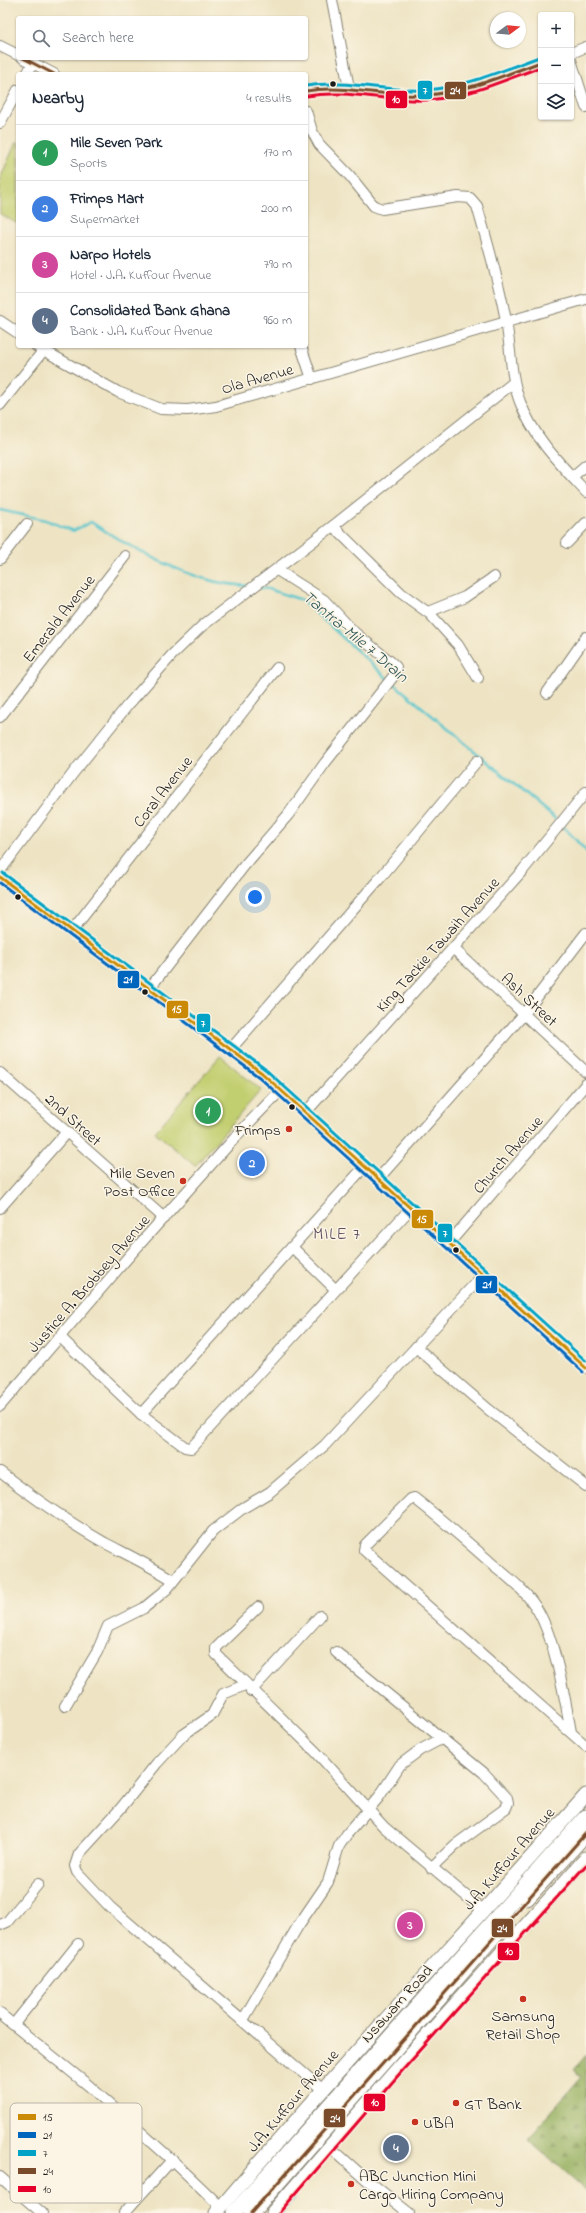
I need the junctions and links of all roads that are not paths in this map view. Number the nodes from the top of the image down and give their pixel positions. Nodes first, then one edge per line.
1 (332, 0) edge
2 (0, 46) edge
3 (586, 47) edge
4 (574, 51) edge
5 (16, 54) edge
6 (27, 60) edge
7 (33, 63) junction
8 (538, 63) edge
9 (574, 69) edge
10 (28, 72) edge
11 (50, 72) edge
12 (349, 88) junction
13 (308, 90) edge
14 (16, 94) edge
15 (586, 107) edge
16 (308, 118) edge
17 (0, 123) edge
18 (586, 299) edge
19 (0, 321) edge
20 (506, 321) junction
21 (16, 332) edge
22 (43, 348) edge
23 (302, 348) edge
24 (312, 378) junction
25 (513, 383) junction
26 (0, 405) edge
27 (586, 465) edge
28 (572, 477) junction
29 (586, 492) edge
30 (586, 523) edge
31 (27, 524) dead end
32 (333, 526) junction
33 (567, 543) dead end
34 (124, 556) dead end
35 (0, 559) edge
36 (277, 570) junction
37 (494, 577) dead end
38 (428, 612) junction
39 (586, 637) edge
40 (277, 668) dead end
41 (478, 678) dead end
42 (547, 693) dead end
43 (0, 717) edge
44 (477, 761) dead end
45 (586, 792) edge
46 (0, 871) edge
47 (0, 877) edge
48 (71, 932) junction
49 (586, 933) edge
50 (454, 949) junction
51 (149, 989) junction
52 (524, 1014) junction
53 (230, 1050) junction
54 (586, 1072) edge
55 (0, 1073) edge
56 (586, 1084) edge
57 (280, 1091) junction
58 (306, 1112) junction
59 (66, 1133) junction
60 (365, 1166) junction
61 (379, 1178) junction
62 (0, 1208) edge
63 (411, 1208) junction
64 (164, 1218) junction
65 (450, 1242) junction
66 (292, 1248) junction
67 (484, 1274) junction
68 (336, 1289) junction
69 (60, 1338) junction
70 (416, 1347) junction
71 (586, 1368) edge
72 (0, 1406) edge
73 (140, 1414) junction
74 (0, 1472) edge
75 (586, 1486) edge
76 (173, 1580) junction
77 (258, 1607) dead end
78 (320, 1616) dead end
79 (336, 1652) dead end
80 (248, 1688) junction
81 (65, 1706) dead end
82 (571, 1732) junction
83 (441, 1739) junction
84 (586, 1746) edge
85 (586, 1794) edge
86 (368, 1809) junction
87 (586, 1817) edge
88 (586, 1833) edge
89 (568, 1845) junction
90 (586, 1858) edge
91 (431, 1868) junction
92 (38, 1884) dead end
93 (484, 1911) junction
94 (0, 1925) edge
95 (78, 1944) dead end
96 (0, 2014) edge
97 (243, 2020) junction
98 (14, 2024) junction
99 (324, 2090) junction
100 (108, 2103) edge
101 (142, 2133) edge
102 (330, 2146) junction
103 (172, 2160) junction
104 (0, 2177) edge
105 (10, 2186) edge
106 (142, 2193) edge
107 (30, 2203) edge
108 (133, 2203) edge
109 (224, 2211) edge
110 (42, 2213) edge
111 (124, 2213) edge
112 (251, 2213) edge
113 (272, 2213) edge
114 (409, 2213) edge

1 - 12 street
2 - 5 street
3 - 4 street
6 - 7 street
7 - 10 street
7 - 11 street
8 - 12 street
9 - 15 street
12 - 13 street
14 - 17 street
16 - 20 street
18 - 20 street, Ola Avenue
19 - 21 street
20 - 24 street, Ola Avenue
20 - 25 street
22 - 24 street, Ola Avenue
22 - 26 street
23 - 24 street
25 - 28 street
25 - 32 street
27 - 28 street
28 - 29 street
30 - 33 street
31 - 35 street
32 - 36 street
32 - 38 street
34 - 43 street, Emerald Avenue
36 - 46 street
36 - 51 street
37 - 38 street
38 - 41 street
39 - 42 street
40 - 48 street, Coral Avenue
44 - 53 street
45 - 50 street, King Tackie Tawaih Avenue
47 - 48 street
48 - 51 street
49 - 52 street
50 - 52 street, Ash Street
50 - 58 street, King Tackie Tawaih Avenue
51 - 53 street
52 - 54 street, Ash Street
52 - 61 street
53 - 57 street
55 - 59 street, 2nd Street
56 - 65 street, Church Avenue
57 - 58 street
57 - 64 street, Justice A. Brobbey Avenue
58 - 60 street
59 - 62 street
59 - 64 street, 2nd Street
60 - 61 street
60 - 66 street
61 - 63 street
63 - 65 street
63 - 68 street
64 - 69 street, Justice A. Brobbey Avenue
65 - 67 street
66 - 68 street
66 - 73 street
67 - 70 street
67 - 71 street
68 - 73 street
69 - 72 street, Justice A. Brobbey Avenue
69 - 73 street
70 - 75 street
70 - 76 street
74 - 76 street
76 - 81 street
77 - 80 street
78 - 80 street
79 - 83 street
80 - 86 street
80 - 97 street
82 - 82 street
82 - 84 street
83 - 86 street
83 - 91 street
85 - 93 main road, J.A. Kuffour Avenue
86 - 91 street
86 - 97 street
87 - 89 highway, Nsawam Road
88 - 89 highway, Nsawam Road
89 - 109 highway, Nsawam Road
89 - 112 highway, Nsawam Road
90 - 102 main road
91 - 93 street
92 - 94 street
93 - 99 main road, J.A. Kuffour Avenue
95 - 98 street
96 - 98 street
97 - 99 street
98 - 100 street
99 - 109 main road, J.A. Kuffour Avenue
101 - 103 street
102 - 113 main road
102 - 114 street
103 - 106 street
103 - 109 street
104 - 105 street
107 - 110 street
108 - 111 street

